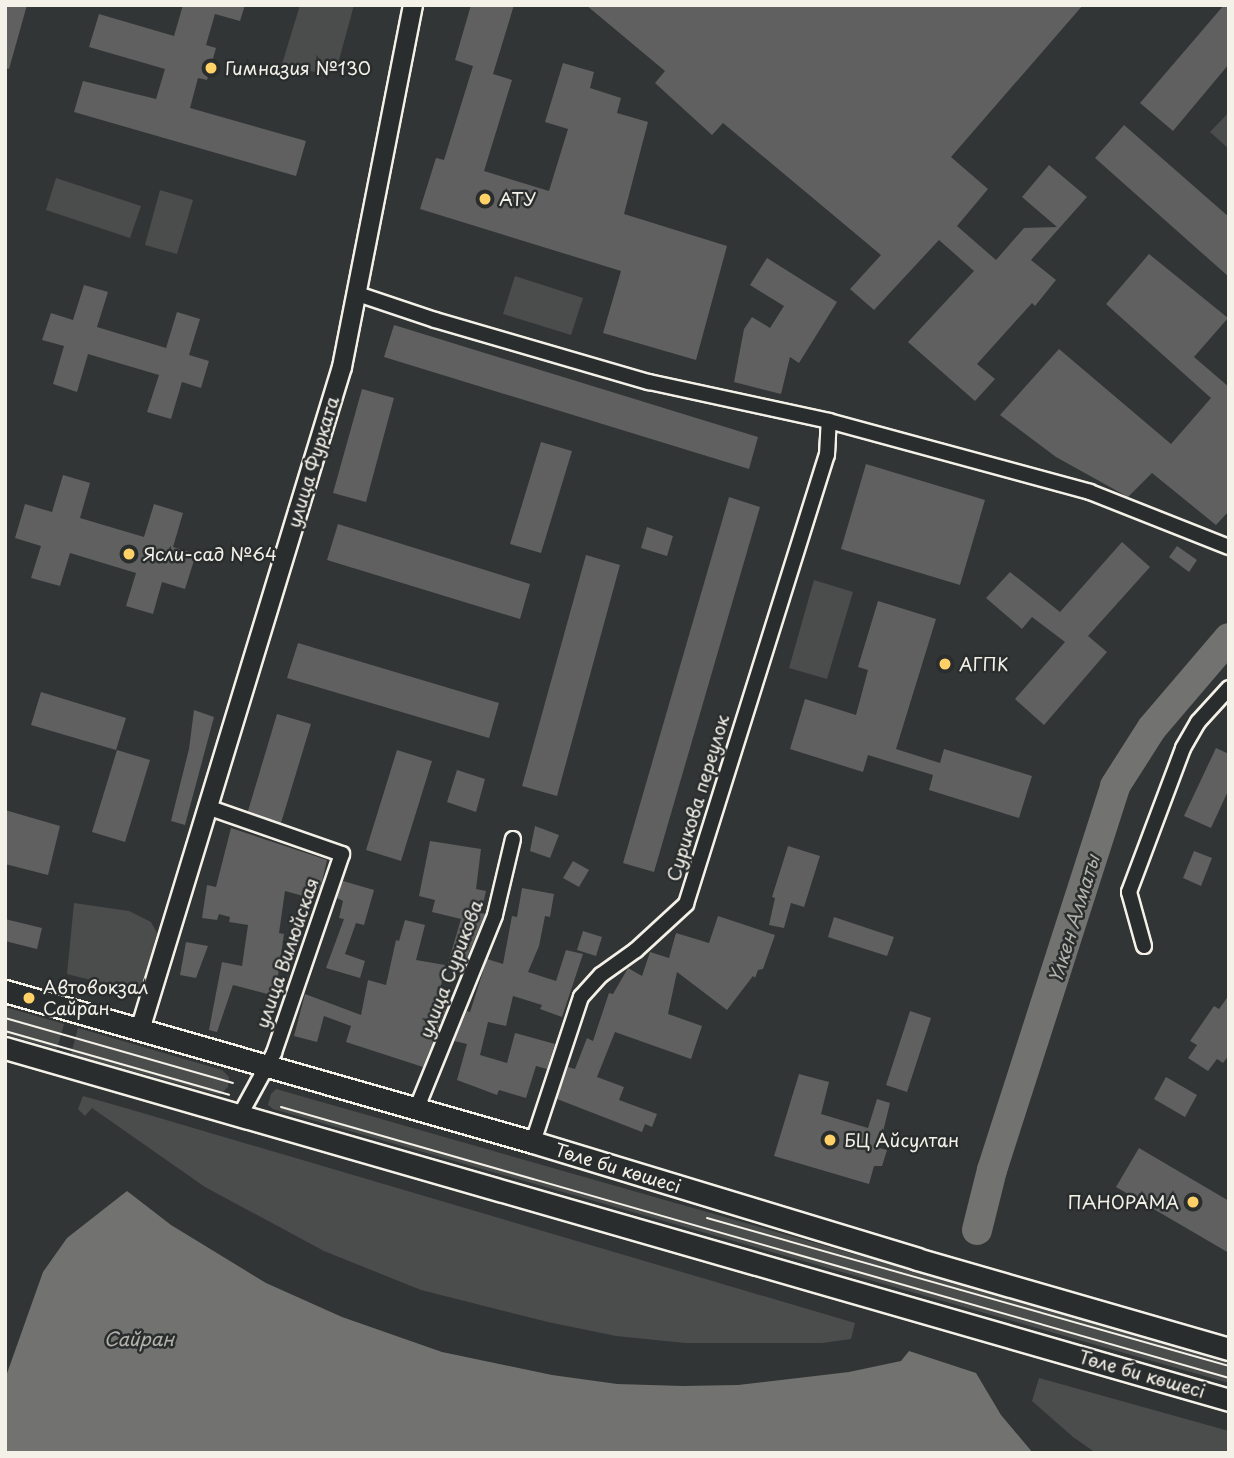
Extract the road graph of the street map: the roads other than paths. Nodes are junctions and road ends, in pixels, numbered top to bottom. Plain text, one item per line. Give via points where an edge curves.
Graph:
1 (414, 5) edge
2 (358, 294) junction
3 (829, 421) junction
4 (1229, 547) edge
5 (1229, 688) edge
6 (207, 807) junction
7 (513, 839) dead end
8 (1144, 946) dead end
9 (5, 991) edge
10 (139, 1030) junction
11 (5, 1048) edge
12 (268, 1065) junction
13 (416, 1110) junction
14 (240, 1115) junction
15 (533, 1142) junction
16 (1229, 1349) edge
17 (1229, 1400) edge

1 - 2 street, улица Фурката
2 - 3 street via 649,382
2 - 6 street, улица Фурката via 342,367
3 - 4 street via 1090,492
3 - 15 street, Сурикова переулок via 827,455 686,904 581,997
5 - 8 street via 1198,722 1183,748 1129,892
6 - 10 street, улица Фурката
6 - 12 street, улица Вилюйская via 342,854
7 - 13 street, улица Сурикова via 495,915
9 - 10 main road, Төле би көшесі
10 - 12 main road, Төле би көшесі
11 - 14 main road, Төле би көшесі
12 - 13 main road, Төле би көшесі
12 - 14 street, улица Вилюйская
13 - 15 main road, Төле би көшесі
14 - 17 main road, Төле би көшесі
15 - 16 main road, Төле би көшесі

